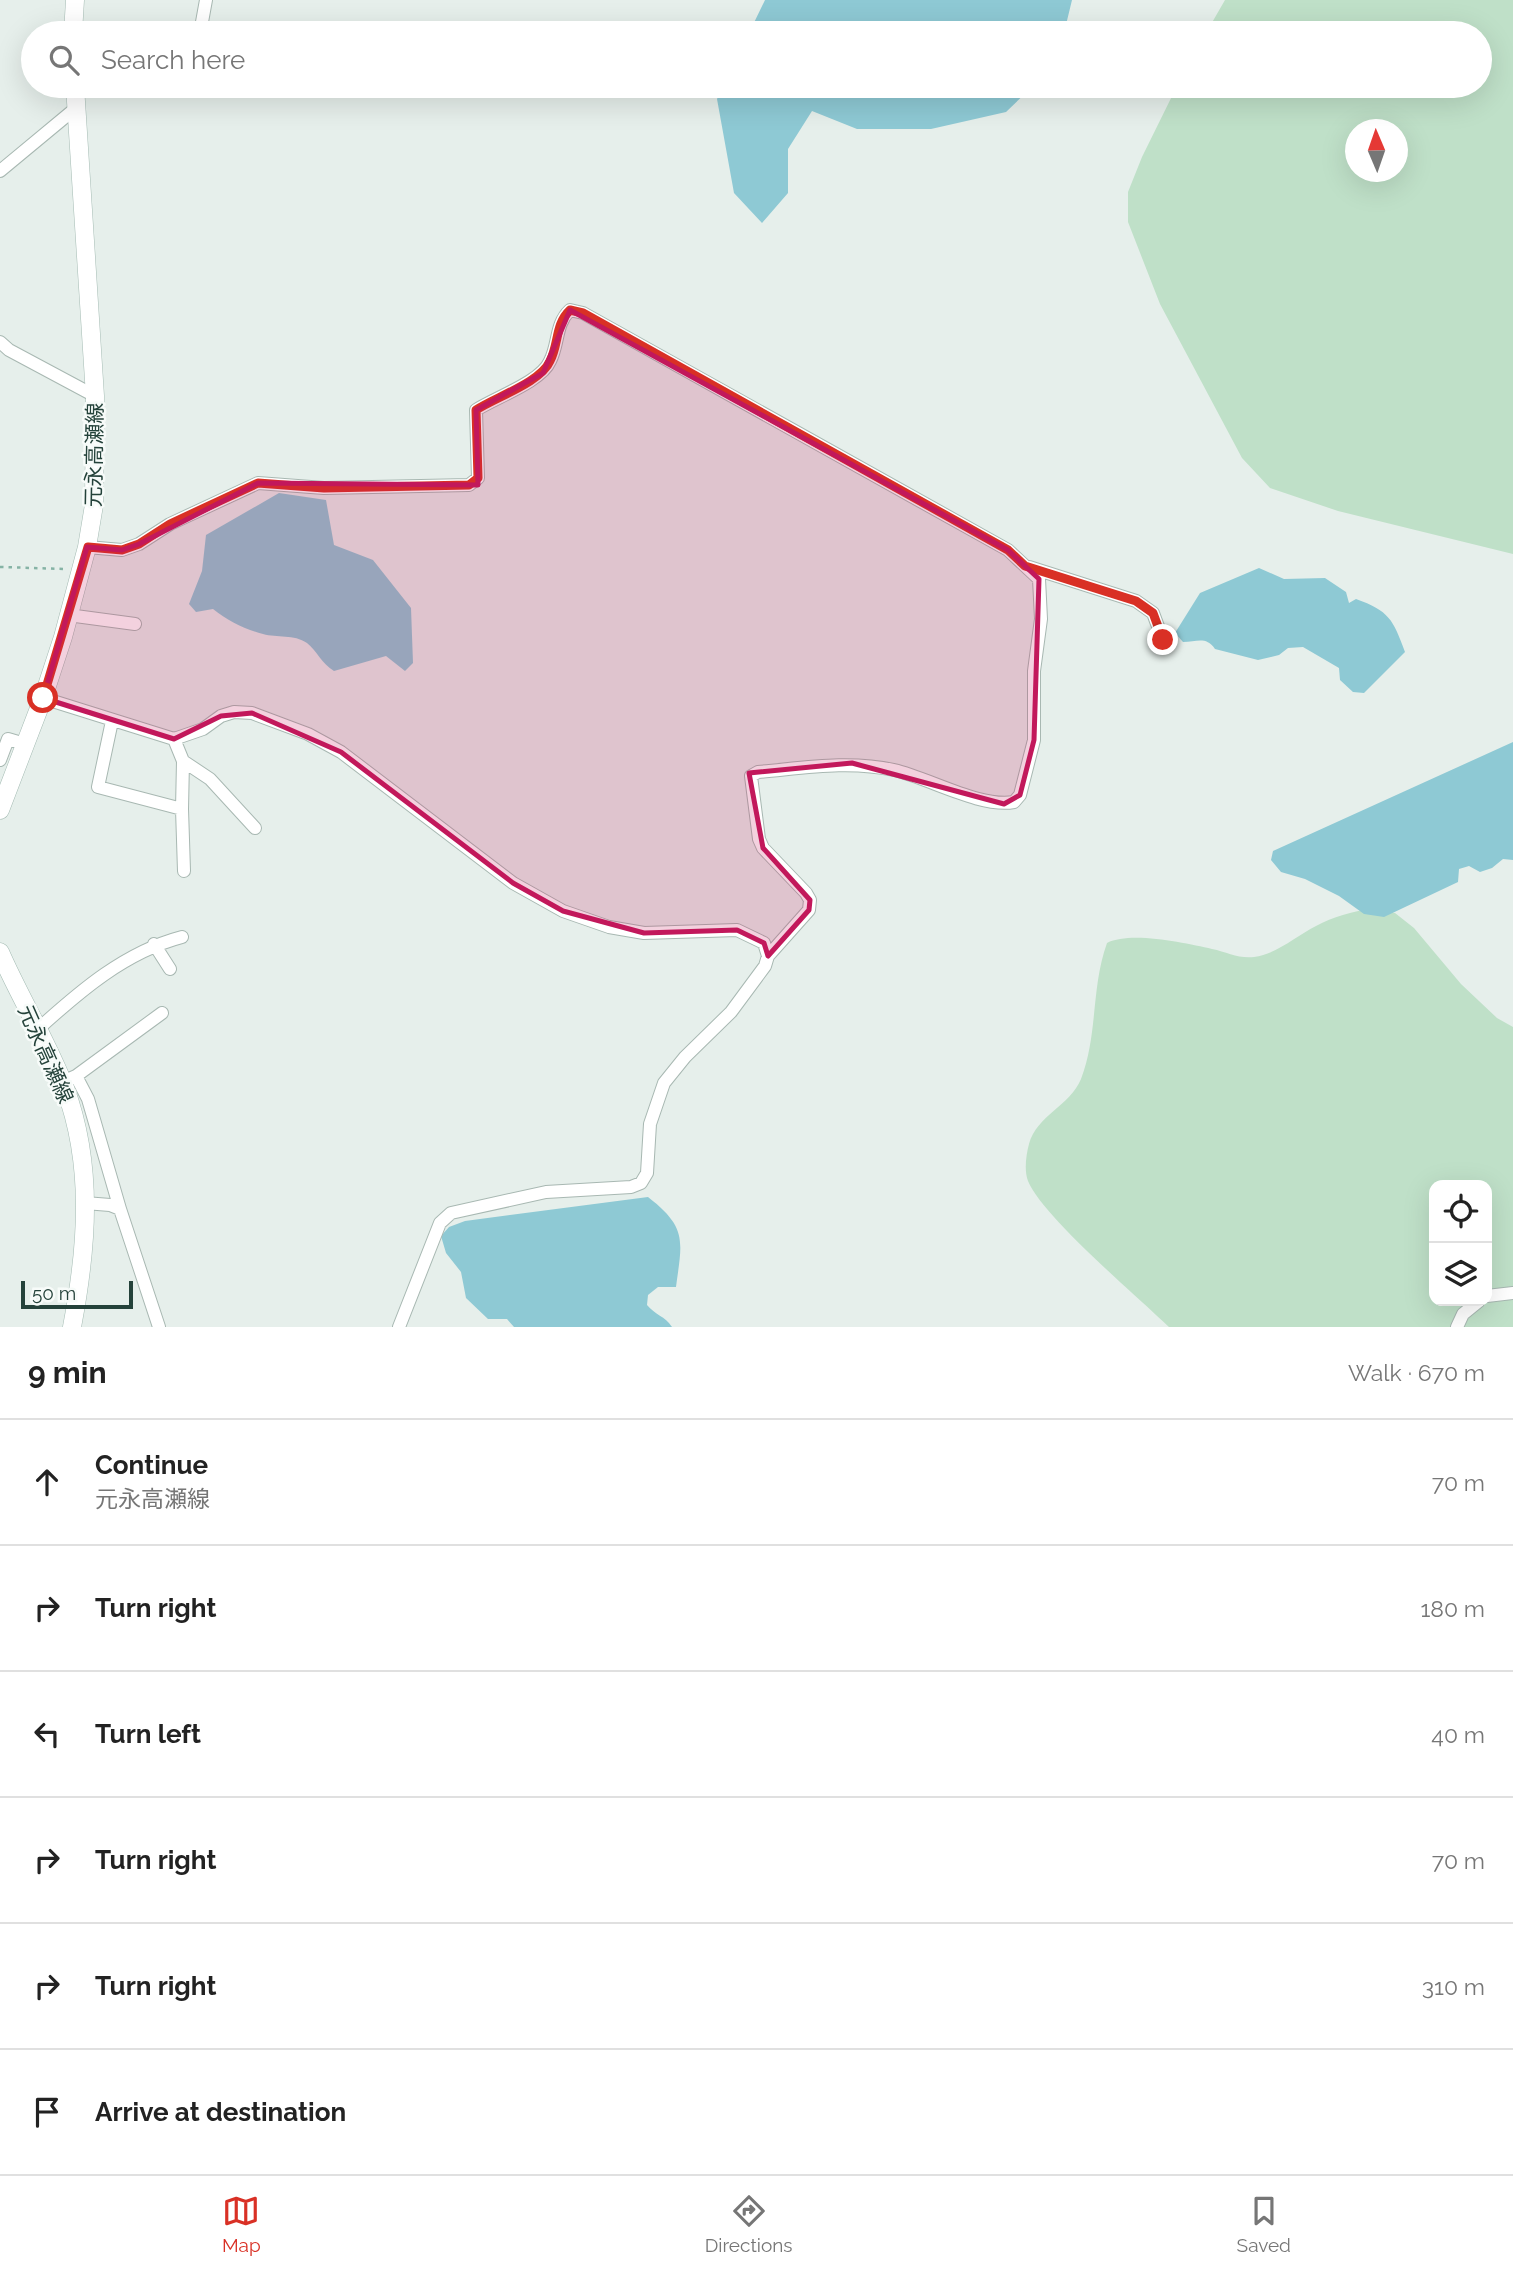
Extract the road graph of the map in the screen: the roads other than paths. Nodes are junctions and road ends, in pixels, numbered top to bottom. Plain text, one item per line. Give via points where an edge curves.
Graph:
1 (75, 0) edge
2 (206, 0) edge
3 (74, 21) edge
4 (202, 21) edge
5 (76, 98) edge
6 (76, 108) junction
7 (0, 171) edge
8 (0, 342) edge
9 (95, 396) junction
10 (88, 547) junction
11 (1025, 566) junction
12 (68, 615) junction
13 (135, 624) dead end
14 (1163, 640) dead end
15 (43, 698) junction
16 (112, 721) junction
17 (174, 739) junction
18 (25, 744) junction
19 (0, 760) edge
20 (183, 761) junction
21 (182, 809) junction
22 (0, 810) edge
23 (255, 828) dead end
24 (184, 871) dead end
25 (182, 937) dead end
26 (154, 944) junction
27 (0, 952) edge
28 (768, 956) junction
29 (170, 969) dead end
30 (162, 1013) dead end
31 (37, 1030) junction
32 (69, 1079) junction
33 (85, 1203) junction
34 (120, 1209) junction
35 (1513, 1293) edge
36 (1492, 1295) edge
37 (1473, 1306) edge
38 (72, 1327) edge
39 (159, 1327) edge
40 (399, 1327) edge
41 (1457, 1327) edge

1 - 3 main road
2 - 4 street
5 - 6 main road, 元永高瀬線
6 - 7 street
6 - 9 main road, 元永高瀬線
8 - 9 street
9 - 10 main road, 元永高瀬線 via 94,505
10 - 11 street via 122,550 139,544 170,524 258,483 324,488 469,485 478,478 476,410 543,373 562,318 570,310 850,460 1008,550
10 - 12 main road, 元永高瀬線
11 - 14 street via 1136,601 1153,613
11 - 28 street via 1039,579 1041,619 1034,671 1034,740 1020,795 1014,802 989,802 894,770 852,763 751,776 763,848 810,900 809,910
12 - 13 street
12 - 15 main road, 元永高瀬線
15 - 16 street
15 - 18 main road, 元永高瀬線
16 - 17 street
16 - 21 street via 98,787
17 - 20 street
17 - 28 street via 203,729 221,716 252,713 341,752 513,883 563,911 643,933 737,930 764,943
18 - 19 street via 8,739
18 - 22 main road, 元永高瀬線
20 - 21 street
20 - 23 street via 211,779
21 - 24 street
25 - 26 street
26 - 29 street
26 - 31 street via 80,992
27 - 31 main road, 元永高瀬線
28 - 40 street via 731,1013 664,1083 650,1124 647,1172 641,1183 546,1192 451,1213 440,1223
30 - 32 street
31 - 32 main road, 元永高瀬線
32 - 33 main road, 元永高瀬線
32 - 34 street via 88,1099
33 - 34 street
33 - 38 main road, 元永高瀬線 via 85,1240
34 - 39 street
35 - 36 street
37 - 41 street

